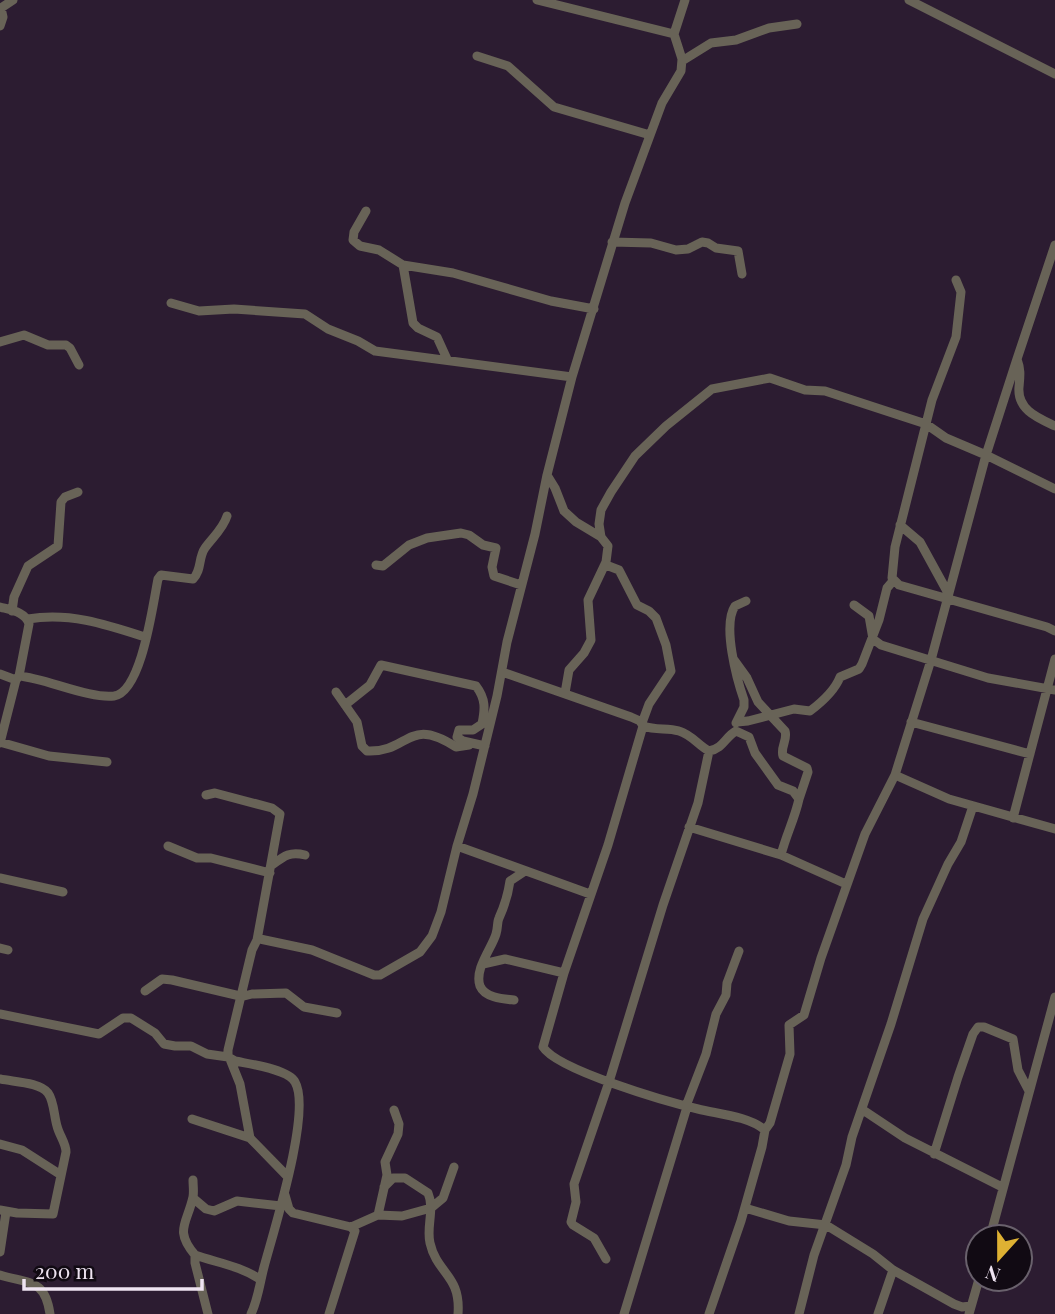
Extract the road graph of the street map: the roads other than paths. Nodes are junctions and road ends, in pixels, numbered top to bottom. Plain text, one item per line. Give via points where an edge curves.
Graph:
1 (13, 0) edge
2 (537, 0) edge
3 (685, 0) edge
4 (909, 0) edge
5 (797, 24) dead end
6 (0, 26) edge
7 (674, 34) junction
8 (477, 56) dead end
9 (682, 61) junction
10 (1055, 74) edge
11 (650, 135) junction
12 (366, 211) dead end
13 (612, 242) junction
14 (1055, 245) edge
15 (403, 265) junction
16 (1045, 272) junction
17 (742, 274) dead end
18 (1055, 276) edge
19 (956, 280) dead end
20 (171, 303) dead end
21 (594, 309) junction
22 (0, 342) edge
23 (447, 359) junction
24 (1017, 359) junction
25 (79, 365) dead end
26 (572, 377) junction
27 (926, 424) junction
28 (1055, 426) edge
29 (986, 454) junction
30 (547, 475) junction
31 (1055, 489) edge
32 (78, 492) dead end
33 (227, 516) dead end
34 (900, 525) junction
35 (601, 537) junction
36 (376, 565) dead end
37 (606, 565) junction
38 (893, 581) junction
39 (521, 585) junction
40 (948, 595) junction
41 (746, 601) dead end
42 (854, 605) dead end
43 (0, 607) edge
44 (12, 611) junction
45 (28, 619) junction
46 (1055, 631) edge
47 (145, 637) junction
48 (873, 639) junction
49 (1055, 659) edge
50 (734, 660) junction
51 (931, 660) junction
52 (502, 672) junction
53 (0, 674) edge
54 (17, 678) junction
55 (1051, 690) edge
56 (336, 692) dead end
57 (565, 693) junction
58 (345, 705) junction
59 (768, 715) junction
60 (737, 722) junction
61 (911, 722) junction
62 (643, 724) junction
63 (731, 734) junction
64 (0, 742) edge
65 (474, 743) junction
66 (485, 746) junction
67 (709, 751) junction
68 (1030, 754) junction
69 (107, 762) dead end
70 (895, 775) junction
71 (206, 795) dead end
72 (799, 799) junction
73 (973, 806) junction
74 (1013, 818) junction
75 (689, 827) junction
76 (1055, 829) edge
77 (168, 846) dead end
78 (457, 846) junction
79 (305, 855) dead end
80 (781, 855) junction
81 (271, 869) junction
82 (525, 871) junction
83 (0, 878) edge
84 (846, 884) junction
85 (63, 892) dead end
86 (590, 894) junction
87 (257, 940) junction
88 (739, 951) dead end
89 (483, 964) junction
90 (564, 973) junction
91 (145, 991) dead end
92 (240, 996) junction
93 (1055, 997) edge
94 (514, 1000) dead end
95 (337, 1013) dead end
96 (0, 1014) edge
97 (229, 1058) junction
98 (0, 1079) edge
99 (609, 1082) junction
100 (1029, 1091) junction
101 (687, 1107) junction
102 (394, 1110) dead end
103 (863, 1110) junction
104 (192, 1119) dead end
105 (765, 1130) junction
106 (250, 1138) junction
107 (0, 1144) edge
108 (934, 1154) junction
109 (454, 1167) dead end
110 (61, 1175) junction
111 (288, 1177) junction
112 (193, 1180) dead end
113 (384, 1187) junction
114 (1002, 1187) junction
115 (285, 1192) junction
116 (193, 1198) junction
117 (281, 1206) junction
118 (431, 1208) junction
119 (745, 1208) junction
120 (3, 1211) edge
121 (378, 1215) junction
122 (993, 1223) edge
123 (827, 1224) junction
124 (351, 1227) junction
125 (0, 1252) edge
126 (195, 1255) junction
127 (607, 1259) dead end
128 (893, 1270) junction
129 (0, 1275) edge
130 (261, 1280) junction
131 (975, 1293) edge
132 (960, 1306) junction
133 (970, 1310) edge
134 (710, 1313) edge
135 (50, 1314) edge
136 (208, 1314) edge
137 (251, 1314) edge
138 (329, 1314) edge
139 (457, 1314) edge
140 (624, 1314) edge
141 (799, 1314) edge
142 (878, 1314) edge
143 (949, 1314) edge

1 - 6 street via 1,8
2 - 7 street
3 - 7 street
4 - 10 street
5 - 9 street via 711,43
7 - 9 street
8 - 11 street via 508,66 554,107
9 - 11 street
11 - 13 street
12 - 15 street via 353,240
13 - 17 street via 651,243 676,250 709,243 738,251
13 - 21 street
14 - 16 street
15 - 21 street
15 - 23 street via 413,323 437,337
16 - 18 street
16 - 24 street
19 - 27 street via 961,292 956,337
20 - 23 street via 199,311 305,314 375,351
21 - 26 street
22 - 25 street via 23,335 48,345 66,345
23 - 26 street
24 - 28 street via 1019,398 1025,408
24 - 29 street
26 - 30 street
27 - 29 street via 946,438
27 - 34 street
27 - 35 street via 776,379 712,389 631,461 601,510
29 - 31 street
29 - 40 street
30 - 35 street via 564,512
30 - 39 street
32 - 44 street via 61,502 58,546 28,566
33 - 47 street via 206,546 194,579 166,574 158,579
34 - 38 street
34 - 40 street via 920,542
35 - 37 street via 608,546
36 - 39 street via 383,566 409,545 427,538 461,533 496,548 494,576
37 - 57 street via 588,600 591,640 569,670
37 - 62 street via 619,570 637,605 653,614 666,645 671,671 649,704
38 - 40 street
38 - 48 street
39 - 52 street
40 - 46 street
40 - 51 street
41 - 50 street via 735,606 731,616
42 - 48 street via 869,616
43 - 44 street
44 - 45 street
45 - 47 street via 74,617
45 - 54 street
47 - 54 street via 134,678 115,696
48 - 51 street
48 - 59 street via 859,669 841,677 818,706 810,711 794,709
49 - 55 street
50 - 59 street
50 - 60 street via 744,700
51 - 55 street via 988,678
51 - 61 street
52 - 57 street
52 - 66 street
53 - 54 street
54 - 64 street
55 - 68 street
56 - 58 street
57 - 62 street
58 - 65 street via 367,751 429,733 456,747
58 - 65 street via 370,685 381,664 476,686 486,706 482,724 473,730 459,730 457,737
59 - 60 street
59 - 72 street via 787,736 783,756 807,768
60 - 63 street
61 - 68 street
61 - 70 street
62 - 67 street via 654,730 679,731
62 - 86 street
63 - 67 street via 720,748
63 - 72 street via 736,731 749,737 778,785
64 - 69 street via 49,756
65 - 66 street
66 - 78 street
67 - 75 street
68 - 74 street
70 - 73 street
70 - 84 street
71 - 81 street via 215,793 272,808 279,814
72 - 80 street
73 - 74 street
73 - 103 street via 961,842 923,919
74 - 76 street
75 - 80 street
75 - 99 street
77 - 81 street via 197,858
78 - 82 street
78 - 87 street via 432,936 420,952 385,973 374,975 312,950
79 - 81 street via 287,854
80 - 84 street
81 - 87 street
82 - 86 street
82 - 89 street via 510,881
83 - 85 street
84 - 105 street via 804,1015 789,1024 790,1054
86 - 90 street
87 - 92 street
88 - 101 street
89 - 90 street via 505,959
89 - 94 street via 480,985 484,990
90 - 99 street via 543,1047 552,1058
91 - 92 street via 162,979
92 - 95 street via 286,993 304,1007
92 - 97 street
93 - 100 street
96 - 97 street via 99,1034 123,1018 131,1018 164,1044 191,1045
97 - 106 street via 240,1084
97 - 111 street via 283,1072 295,1081 298,1114
98 - 110 street via 49,1094 66,1145
99 - 101 street
99 - 127 street via 574,1184 576,1202 571,1217 573,1226 594,1238
100 - 108 street via 1018,1070 1013,1038 978,1027
100 - 114 street
101 - 105 street via 754,1123
101 - 140 street
102 - 113 street via 398,1134 385,1162
103 - 108 street
103 - 123 street
104 - 106 street
105 - 119 street
106 - 111 street
107 - 110 street via 22,1150
108 - 114 street
109 - 118 street via 443,1198
110 - 120 street via 53,1214
111 - 115 street
112 - 116 street
113 - 118 street via 393,1178 405,1178 428,1193
113 - 121 street
114 - 122 street
115 - 117 street
115 - 124 street via 293,1213
116 - 117 street via 214,1211 237,1201
116 - 126 street via 182,1234
117 - 130 street
118 - 121 street via 402,1216
118 - 139 street via 429,1240 436,1261 454,1286
119 - 123 street via 789,1221
119 - 134 street
120 - 125 street
121 - 124 street
123 - 128 street
123 - 141 street
124 - 138 street via 355,1231
126 - 130 street via 224,1262
126 - 136 street
128 - 132 street
128 - 142 street
129 - 135 street via 44,1291
130 - 137 street
131 - 133 street
132 - 133 street
132 - 143 street

